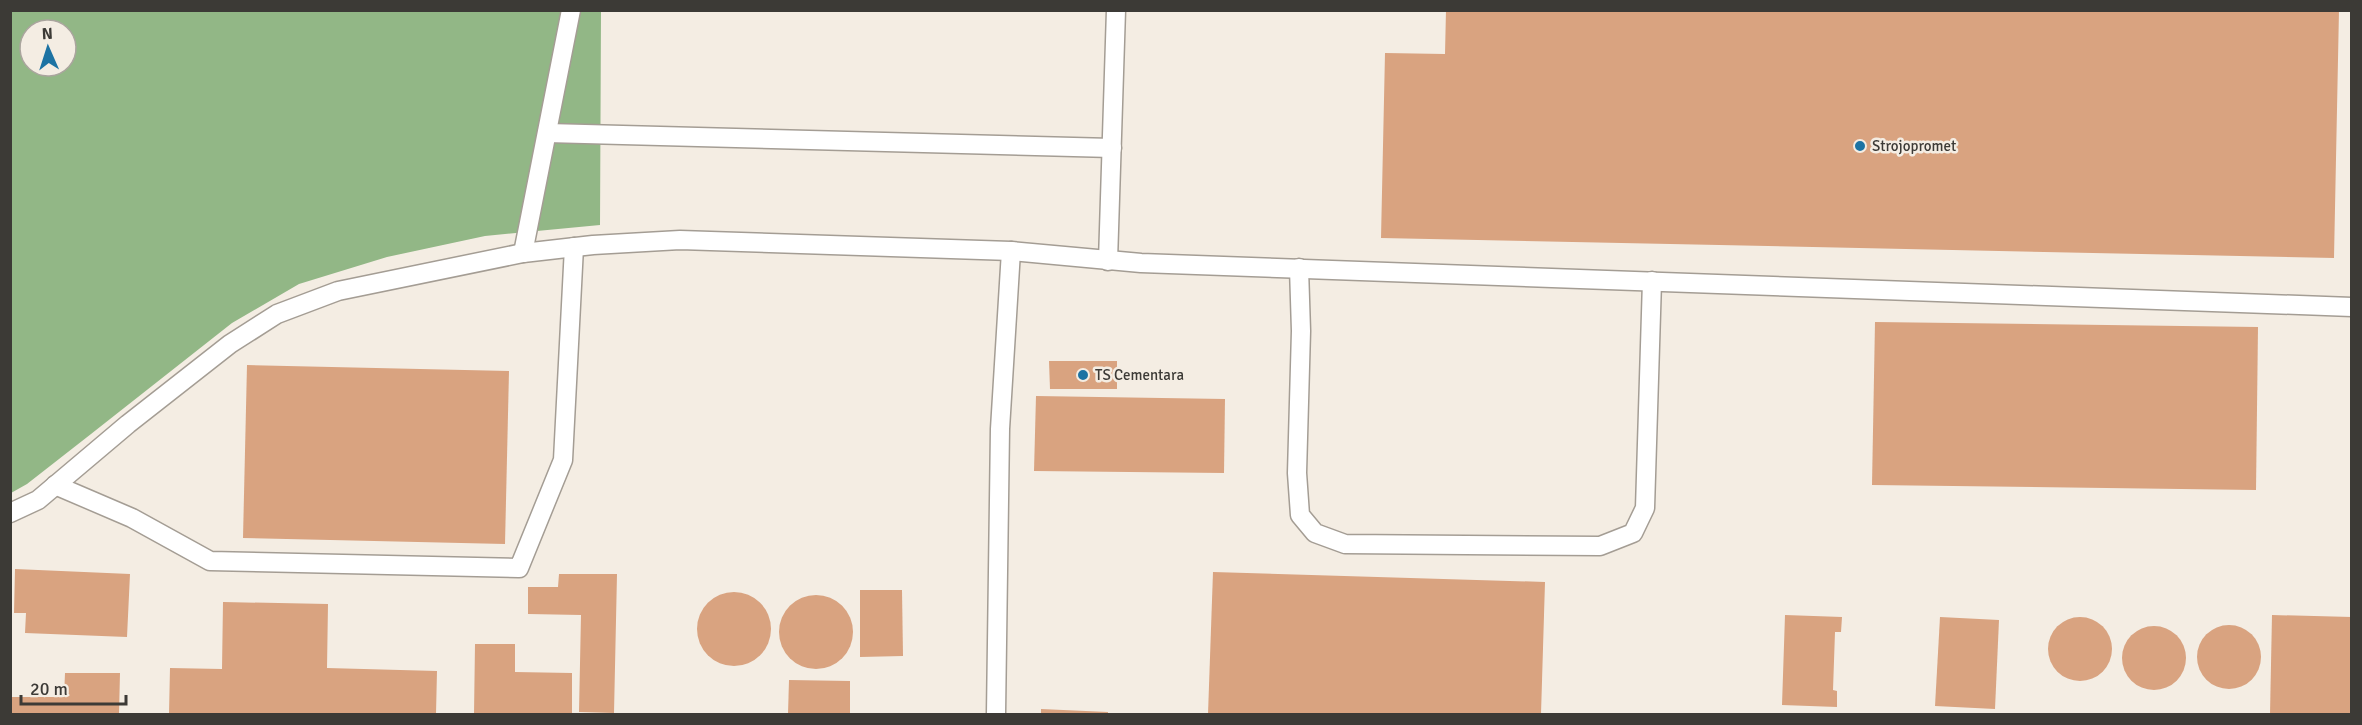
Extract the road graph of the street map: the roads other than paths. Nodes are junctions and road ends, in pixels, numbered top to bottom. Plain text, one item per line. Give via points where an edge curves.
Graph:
1 (571, 10) edge
2 (1116, 10) edge
3 (547, 133) junction
4 (1112, 148) junction
5 (574, 247) junction
6 (1011, 251) junction
7 (523, 253) junction
8 (1108, 261) junction
9 (1299, 268) junction
10 (1652, 281) junction
11 (2352, 307) edge
12 (55, 485) junction
13 (10, 513) edge
14 (996, 714) edge

1 - 3 lane
2 - 4 lane
3 - 4 lane
3 - 7 lane
4 - 8 lane
5 - 6 lane via 680,240
5 - 7 lane
5 - 12 lane via 563,460 519,568 210,561 132,518
6 - 8 lane
6 - 14 lane via 1000,429
7 - 12 lane via 338,291 277,314 230,344
8 - 9 lane
9 - 10 lane
9 - 10 lane via 1300,515 1315,533 1345,544 1600,546 1633,533 1644,508
10 - 11 lane
12 - 13 lane via 38,500

